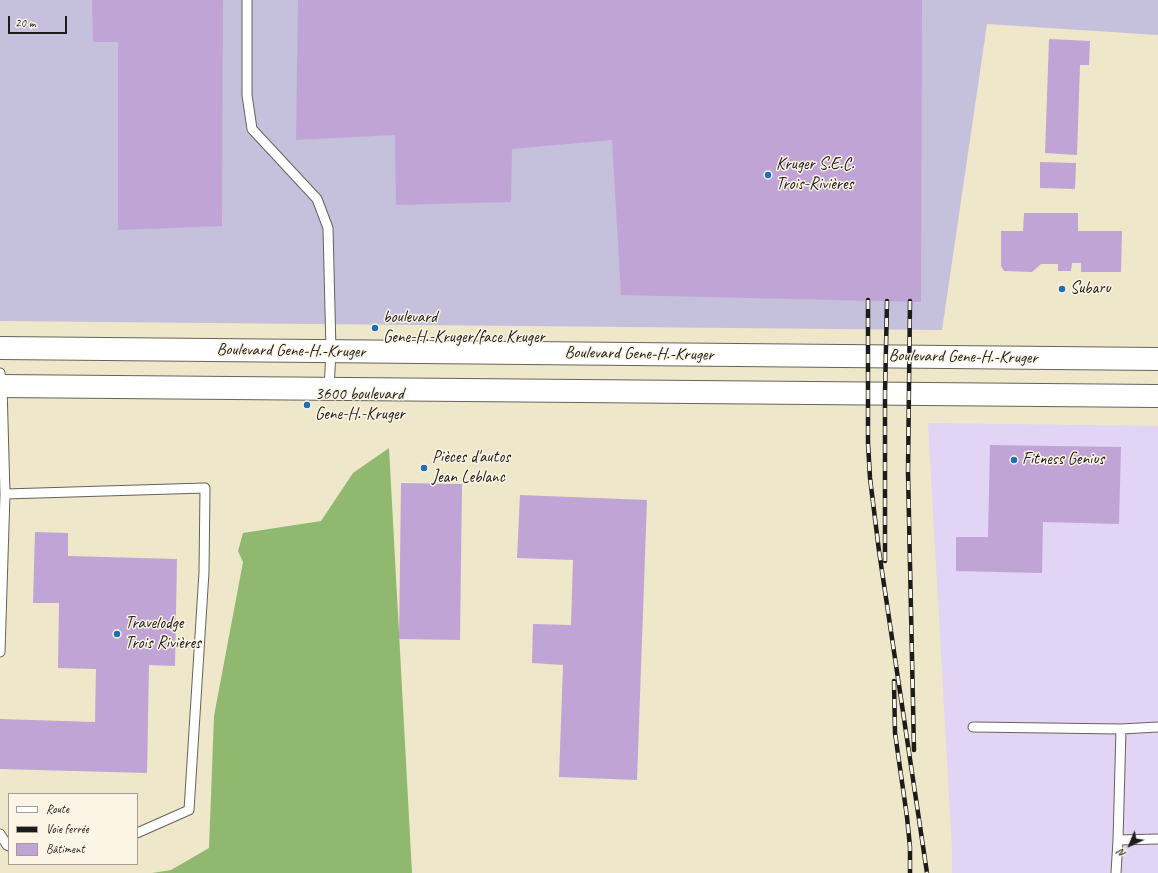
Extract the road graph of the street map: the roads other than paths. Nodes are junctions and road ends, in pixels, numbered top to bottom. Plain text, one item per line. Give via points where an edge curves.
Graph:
1 (247, 0) edge
2 (0, 348) edge
3 (331, 351) junction
4 (1158, 359) edge
5 (1, 382) edge
6 (329, 389) junction
7 (1158, 396) edge
8 (5, 494) junction
9 (0, 652) edge
10 (973, 727) dead end
11 (1158, 727) edge
12 (1121, 729) junction
13 (138, 833) edge
14 (0, 834) edge
15 (1158, 839) edge
16 (1118, 840) junction
17 (8, 846) edge
18 (1116, 873) edge

1 - 3 lane via 247,95 252,129 317,199 328,228
2 - 3 main road, Boulevard Gene-H.-Kruger
3 - 4 main road, Boulevard Gene-H.-Kruger
3 - 6 lane
5 - 6 main road
5 - 8 lane
6 - 7 main road
8 - 9 lane
8 - 13 lane via 205,488 204,572 189,810
10 - 12 lane
11 - 12 lane
12 - 16 lane
14 - 17 lane
15 - 16 lane
16 - 18 lane

